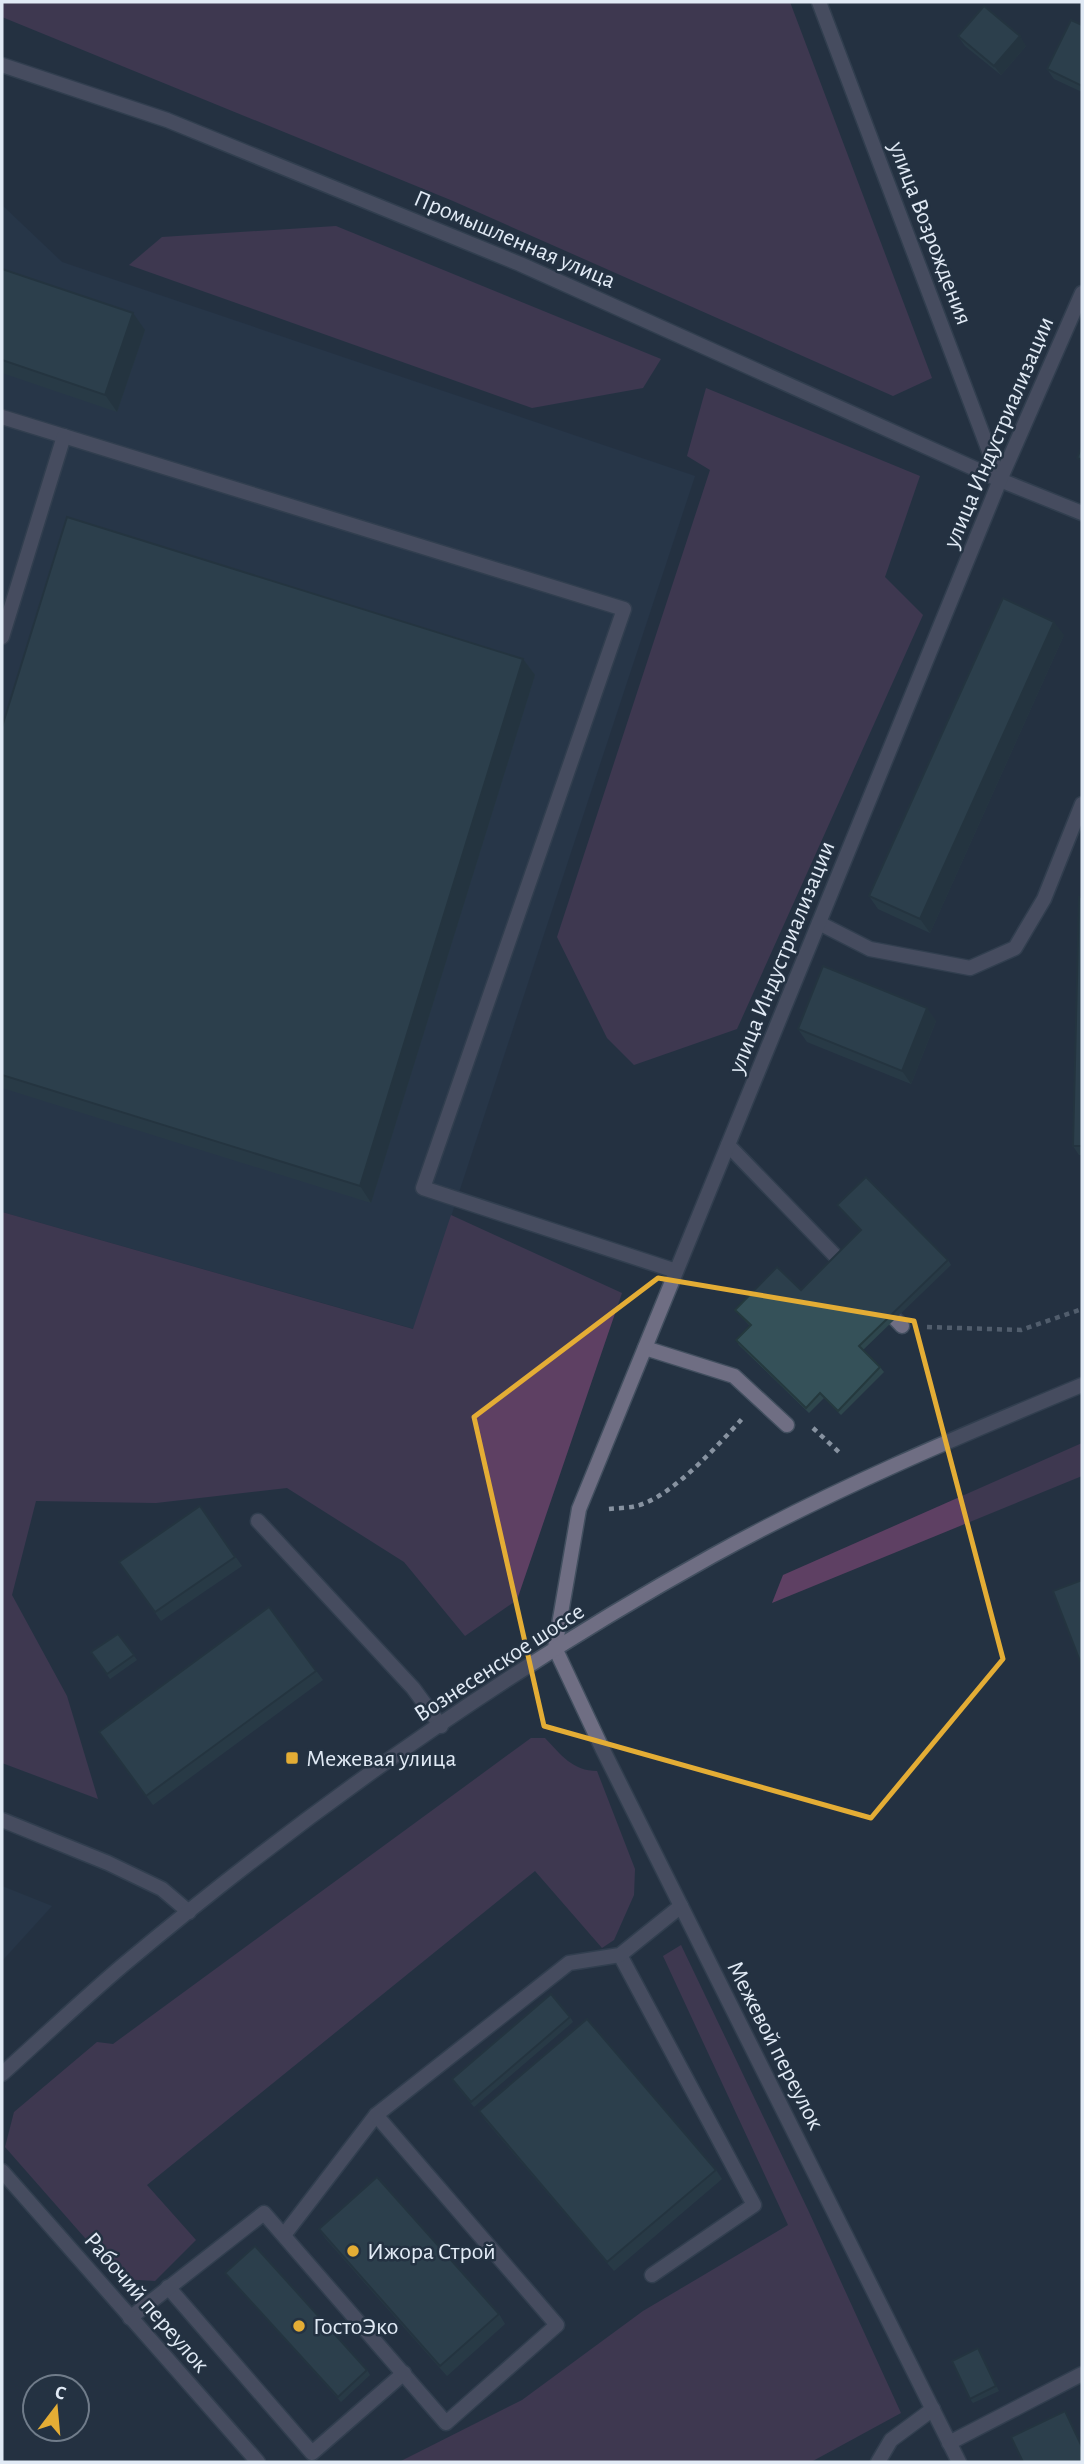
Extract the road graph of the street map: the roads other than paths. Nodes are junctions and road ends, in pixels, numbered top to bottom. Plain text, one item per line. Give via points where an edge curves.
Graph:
1 (820, 2) edge
2 (2, 65) edge
3 (1082, 293) edge
4 (2, 417) edge
5 (64, 436) junction
6 (1000, 480) junction
7 (1082, 513) edge
8 (2, 638) edge
9 (1082, 804) edge
10 (819, 923) junction
11 (728, 1145) junction
12 (677, 1270) junction
13 (854, 1275) edge
14 (873, 1296) edge
15 (902, 1326) road end
16 (645, 1348) junction
17 (1082, 1385) edge
18 (787, 1425) road end
19 (258, 1521) dead end
20 (555, 1648) junction
21 (441, 1726) junction
22 (2, 1820) edge
23 (681, 1906) junction
24 (189, 1912) junction
25 (620, 1955) junction
26 (2, 2074) edge
27 (376, 2115) junction
28 (2, 2171) edge
29 (284, 2235) junction
30 (652, 2275) dead end
31 (168, 2287) junction
32 (130, 2318) junction
33 (404, 2373) junction
34 (1082, 2374) edge
35 (933, 2409) junction
36 (949, 2443) junction
37 (258, 2462) edge
38 (878, 2462) edge
39 (959, 2462) edge

1 - 6 street, улица Возрождения
2 - 6 street, Промышленная улица via 167,120 507,259
3 - 6 street, улица Индустриализации
4 - 5 street
5 - 8 street
5 - 12 street via 624,609 423,1188
6 - 7 street, Промышленная улица
6 - 10 street, улица Индустриализации
9 - 10 street via 1044,899 1015,948 970,968 870,949
10 - 11 street, улица Индустриализации
11 - 12 street, улица Индустриализации
11 - 13 street
12 - 16 street, улица Индустриализации
14 - 15 street
16 - 18 street via 734,1376
16 - 20 street, улица Индустриализации via 579,1509
17 - 20 street, Вознесенское шоссе via 856,1483 713,1556
19 - 21 street via 413,1688
20 - 21 street, Вознесенское шоссе
20 - 23 street, Межевой переулок
21 - 24 street, Вознесенское шоссе
22 - 24 street via 150,1883
23 - 25 street
23 - 35 street, Межевой переулок
24 - 26 street, Вознесенское шоссе
25 - 27 street via 569,1963
25 - 30 street via 754,2205
27 - 29 street
27 - 33 street via 557,2325 446,2423
28 - 32 street, Рабочий переулок
29 - 31 street via 264,2213
29 - 33 street
31 - 32 street
31 - 33 street via 312,2453
32 - 37 street, Рабочий переулок
34 - 36 street
35 - 36 street, Межевой переулок
35 - 38 street via 891,2441
36 - 39 street, Межевой переулок

